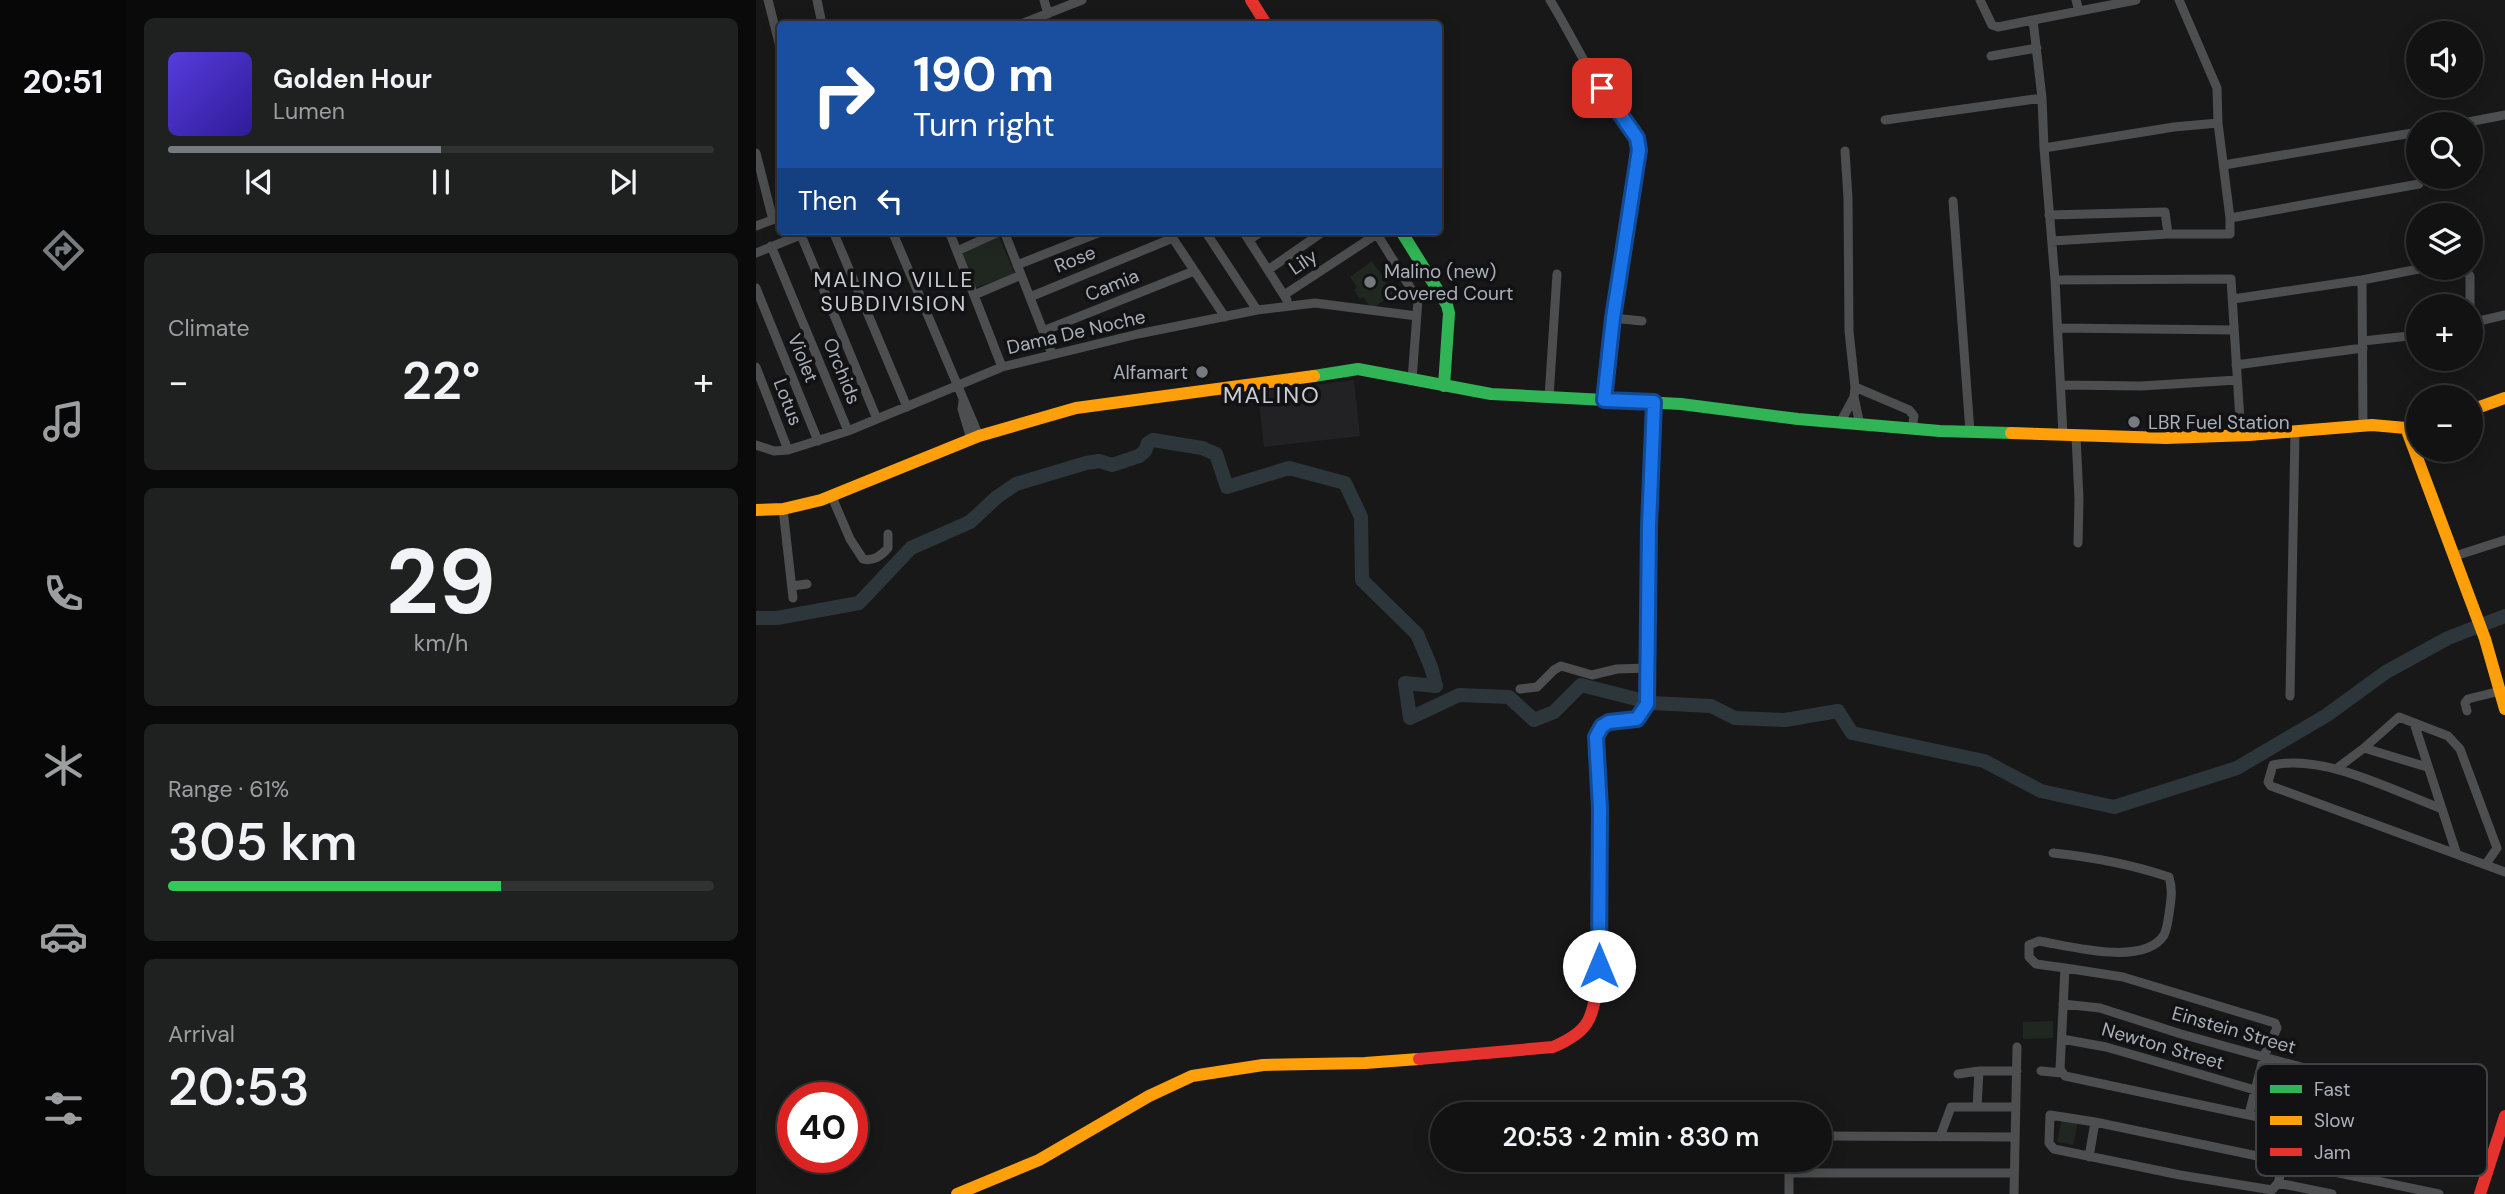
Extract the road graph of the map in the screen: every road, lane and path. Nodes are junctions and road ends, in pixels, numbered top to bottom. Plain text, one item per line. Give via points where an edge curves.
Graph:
1 (768, 0) edge
2 (817, 0) edge
3 (1044, 0) edge
4 (1082, 0) edge
5 (1251, 0) edge
6 (1550, 0) edge
7 (1980, 0) edge
8 (2076, 0) edge
9 (2136, 0) edge
10 (2179, 0) edge
11 (2079, 11) junction
12 (1048, 13) junction
13 (2033, 20) junction
14 (821, 21) edge
15 (1028, 21) edge
16 (1264, 21) edge
17 (777, 35) edge
18 (2036, 48) junction
19 (1992, 56) dead end
20 (2042, 98) junction
21 (2505, 115) edge
22 (2483, 119) edge
23 (1885, 120) dead end
24 (2218, 123) junction
25 (2406, 134) edge
26 (2044, 148) junction
27 (1845, 151) dead end
28 (756, 153) edge
29 (2224, 165) junction
30 (2406, 186) edge
31 (1953, 201) dead end
32 (2049, 215) junction
33 (777, 218) edge
34 (2230, 218) junction
35 (756, 226) edge
36 (2168, 234) junction
37 (800, 235) edge
38 (806, 235) edge
39 (835, 235) edge
40 (894, 235) edge
41 (951, 235) edge
42 (993, 235) edge
43 (1004, 235) edge
44 (1094, 235) edge
45 (1171, 235) edge
46 (1208, 235) edge
47 (1245, 235) edge
48 (1256, 235) edge
49 (1318, 235) edge
50 (1372, 235) edge
51 (1378, 235) edge
52 (1404, 235) edge
53 (1248, 240) junction
54 (2052, 241) junction
55 (771, 246) junction
56 (957, 251) junction
57 (756, 253) edge
58 (1019, 270) junction
59 (1268, 270) junction
60 (1195, 271) junction
61 (2406, 272) edge
62 (1557, 274) dead end
63 (2055, 279) junction
64 (2362, 281) junction
65 (756, 288) edge
66 (974, 295) junction
67 (1030, 297) junction
68 (2233, 299) junction
69 (1287, 300) junction
70 (1257, 310) junction
71 (2505, 315) edge
72 (1417, 316) junction
73 (1225, 317) junction
74 (1613, 318) junction
75 (2483, 320) edge
76 (1642, 321) dead end
77 (2059, 328) junction
78 (2232, 330) junction
79 (1043, 331) junction
80 (2406, 337) edge
81 (2363, 344) junction
82 (1052, 354) junction
83 (2236, 365) junction
84 (756, 367) edge
85 (1002, 367) junction
86 (1412, 380) junction
87 (2237, 380) junction
88 (2062, 385) junction
89 (956, 386) junction
90 (1444, 386) junction
91 (1854, 387) junction
92 (1549, 397) junction
93 (1854, 397) junction
94 (2505, 398) edge
95 (1604, 400) junction
96 (1654, 402) junction
97 (2483, 406) edge
98 (907, 407) junction
99 (877, 419) junction
100 (1840, 423) junction
101 (1860, 425) junction
102 (2363, 426) junction
103 (2406, 427) edge
104 (1912, 429) junction
105 (848, 431) junction
106 (1970, 432) junction
107 (2295, 432) junction
108 (974, 433) junction
109 (2070, 436) junction
110 (2241, 436) junction
111 (818, 441) junction
112 (756, 445) edge
113 (788, 450) junction
114 (2424, 462) edge
115 (832, 497) junction
116 (783, 509) junction
117 (756, 510) edge
118 (888, 534) dead end
119 (2505, 540) edge
120 (2078, 543) dead end
121 (2455, 556) junction
122 (807, 584) dead end
123 (792, 586) junction
124 (793, 598) dead end
125 (1648, 668) junction
126 (2499, 669) edge
127 (1520, 689) dead end
128 (2500, 691) junction
129 (2290, 696) dead end
130 (2505, 709) edge
131 (2467, 710) dead end
132 (2414, 723) junction
133 (2364, 748) junction
134 (2427, 767) junction
135 (2336, 769) junction
136 (2440, 808) junction
137 (2501, 845) edge
138 (2456, 852) junction
139 (2053, 853) dead end
140 (2486, 864) junction
141 (2505, 872) edge
142 (2065, 968) junction
143 (2063, 1004) junction
144 (2062, 1039) junction
145 (2017, 1047) dead end
146 (2264, 1056) junction
147 (2262, 1064) edge
148 (2292, 1064) edge
149 (1979, 1071) junction
150 (2017, 1071) junction
151 (2041, 1071) dead end
152 (2062, 1073) junction
153 (1958, 1074) dead end
154 (2256, 1086) edge
155 (2255, 1090) junction
156 (1977, 1107) junction
157 (2016, 1107) junction
158 (2249, 1114) junction
159 (2256, 1116) edge
160 (2505, 1116) edge
161 (2095, 1122) junction
162 (1832, 1136) edge
163 (1940, 1137) junction
164 (2015, 1137) junction
165 (2500, 1149) edge
166 (2256, 1156) edge
167 (2089, 1157) junction
168 (2488, 1166) joint
169 (2487, 1170) edge
170 (1789, 1173) joint
171 (2014, 1173) junction
172 (2280, 1176) edge
173 (2352, 1176) edge
174 (2485, 1176) edge
175 (2278, 1183) junction
176 (957, 1194) edge
177 (1789, 1194) edge
178 (2014, 1194) edge
179 (2332, 1194) edge
180 (2439, 1194) edge
181 (2480, 1194) edge

1 - 17 street
2 - 14 street
3 - 12 street
4 - 12 street
5 - 16 street
6 - 74 street via 1638,143
7 - 13 street via 1998,27
8 - 11 street
9 - 11 street
10 - 24 street via 2217,88
11 - 13 street
12 - 15 street
13 - 18 street
18 - 19 street
18 - 20 street
20 - 23 street
20 - 26 street
21 - 22 street
24 - 26 street
24 - 29 street
25 - 29 street
26 - 32 street
27 - 91 street
28 - 33 street
29 - 34 street
30 - 34 street
31 - 106 street
32 - 36 street via 2165,212
32 - 54 street
33 - 35 street
34 - 36 street via 2230,234
36 - 54 street
37 - 55 street
38 - 99 street
39 - 98 street
40 - 89 street
41 - 56 street
42 - 56 street
43 - 58 street
44 - 58 street
45 - 60 street
45 - 67 street, Rose
46 - 70 street
47 - 53 street
48 - 53 street
49 - 59 street
50 - 69 street, Lily
51 - 72 street via 1416,294
52 - 90 street via 1447,305
53 - 59 street
54 - 63 street
55 - 57 street
55 - 105 street, Orchids
56 - 66 street
58 - 66 street
58 - 67 street
59 - 69 street
60 - 73 street
60 - 79 street, Camia
61 - 64 street
62 - 92 street
63 - 68 street via 2231,279
63 - 77 street
64 - 68 street
64 - 81 street
65 - 111 street, Violet
66 - 85 street
67 - 79 street
68 - 78 street
69 - 70 street, Dama De Noche
69 - 72 street, Dama De Noche
70 - 73 street, Dama De Noche
71 - 75 street
72 - 86 street
73 - 82 street, Dama De Noche
74 - 76 street
74 - 95 street
77 - 78 street
77 - 88 street
78 - 83 street
79 - 82 street
80 - 81 street
81 - 83 street
81 - 102 street
82 - 85 street, Dama De Noche
83 - 87 street
84 - 113 street, Lotus
85 - 89 street, Dama De Noche
86 - 90 street
86 - 108 street via 1350,369 1076,408
87 - 88 street
87 - 110 street
88 - 109 street
89 - 98 street, Dama De Noche
89 - 108 street
90 - 92 street
91 - 93 street
91 - 104 street via 1909,410 1914,416
92 - 95 street
93 - 100 street
93 - 101 street
94 - 97 street
95 - 96 street
96 - 100 street
96 - 125 street
98 - 99 street, Dama De Noche
99 - 105 street, Dama De Noche
100 - 101 street
101 - 104 street
102 - 103 street
102 - 107 street
104 - 106 street
105 - 111 street, Dama De Noche
106 - 109 street
107 - 110 street
107 - 129 street
108 - 115 street
109 - 110 street
109 - 120 street via 2079,499
111 - 113 street, Dama De Noche
112 - 113 street, Dama De Noche
114 - 121 street
115 - 116 street
115 - 118 street via 863,559 882,555 888,548
116 - 117 street
116 - 123 street
119 - 121 street
121 - 126 street
122 - 123 street
123 - 124 street
125 - 127 street via 1592,675 1561,666 1537,687
125 - 176 street via 1647,704 1637,719 1609,722 1596,737 1600,808 1597,999 1590,1020 1569,1040 1534,1050 1364,1063 1263,1065 1204,1073 1149,1097 1039,1160
126 - 128 street
128 - 130 street
128 - 131 street via 2468,699
132 - 133 street via 2399,717
132 - 134 street
132 - 137 street via 2448,736 2460,749
133 - 134 street
133 - 135 street
134 - 136 street
135 - 136 street
135 - 138 street via 2307,762 2276,764 2268,782
136 - 138 street
137 - 140 street
138 - 140 street
139 - 142 street via 2151,871 2169,877 2173,890 2163,936 2141,950 2117,953 2039,941 2029,946 2029,957 2036,964
140 - 141 street
142 - 143 street
142 - 146 street via 2123,977 2274,1023 2277,1028
143 - 144 street
143 - 146 street, Einstein Street via 2100,1008
144 - 152 street
144 - 155 street, Newton Street via 2106,1046
145 - 150 street
146 - 147 street
146 - 148 street, Einstein Street
149 - 150 street
149 - 153 street
149 - 156 street
150 - 157 street
151 - 152 street
152 - 158 street
154 - 155 street
155 - 158 street
156 - 157 street
156 - 163 street via 1951,1108
157 - 164 street
158 - 159 street
160 - 165 street
161 - 166 street
161 - 167 street
161 - 167 street via 2049,1115 2051,1147
162 - 163 street
163 - 164 street
164 - 171 street
165 - 168 street
167 - 175 street via 2272,1190
168 - 169 street
170 - 171 street
170 - 177 street
171 - 178 street
172 - 175 street
173 - 180 street
174 - 181 street
175 - 179 street

